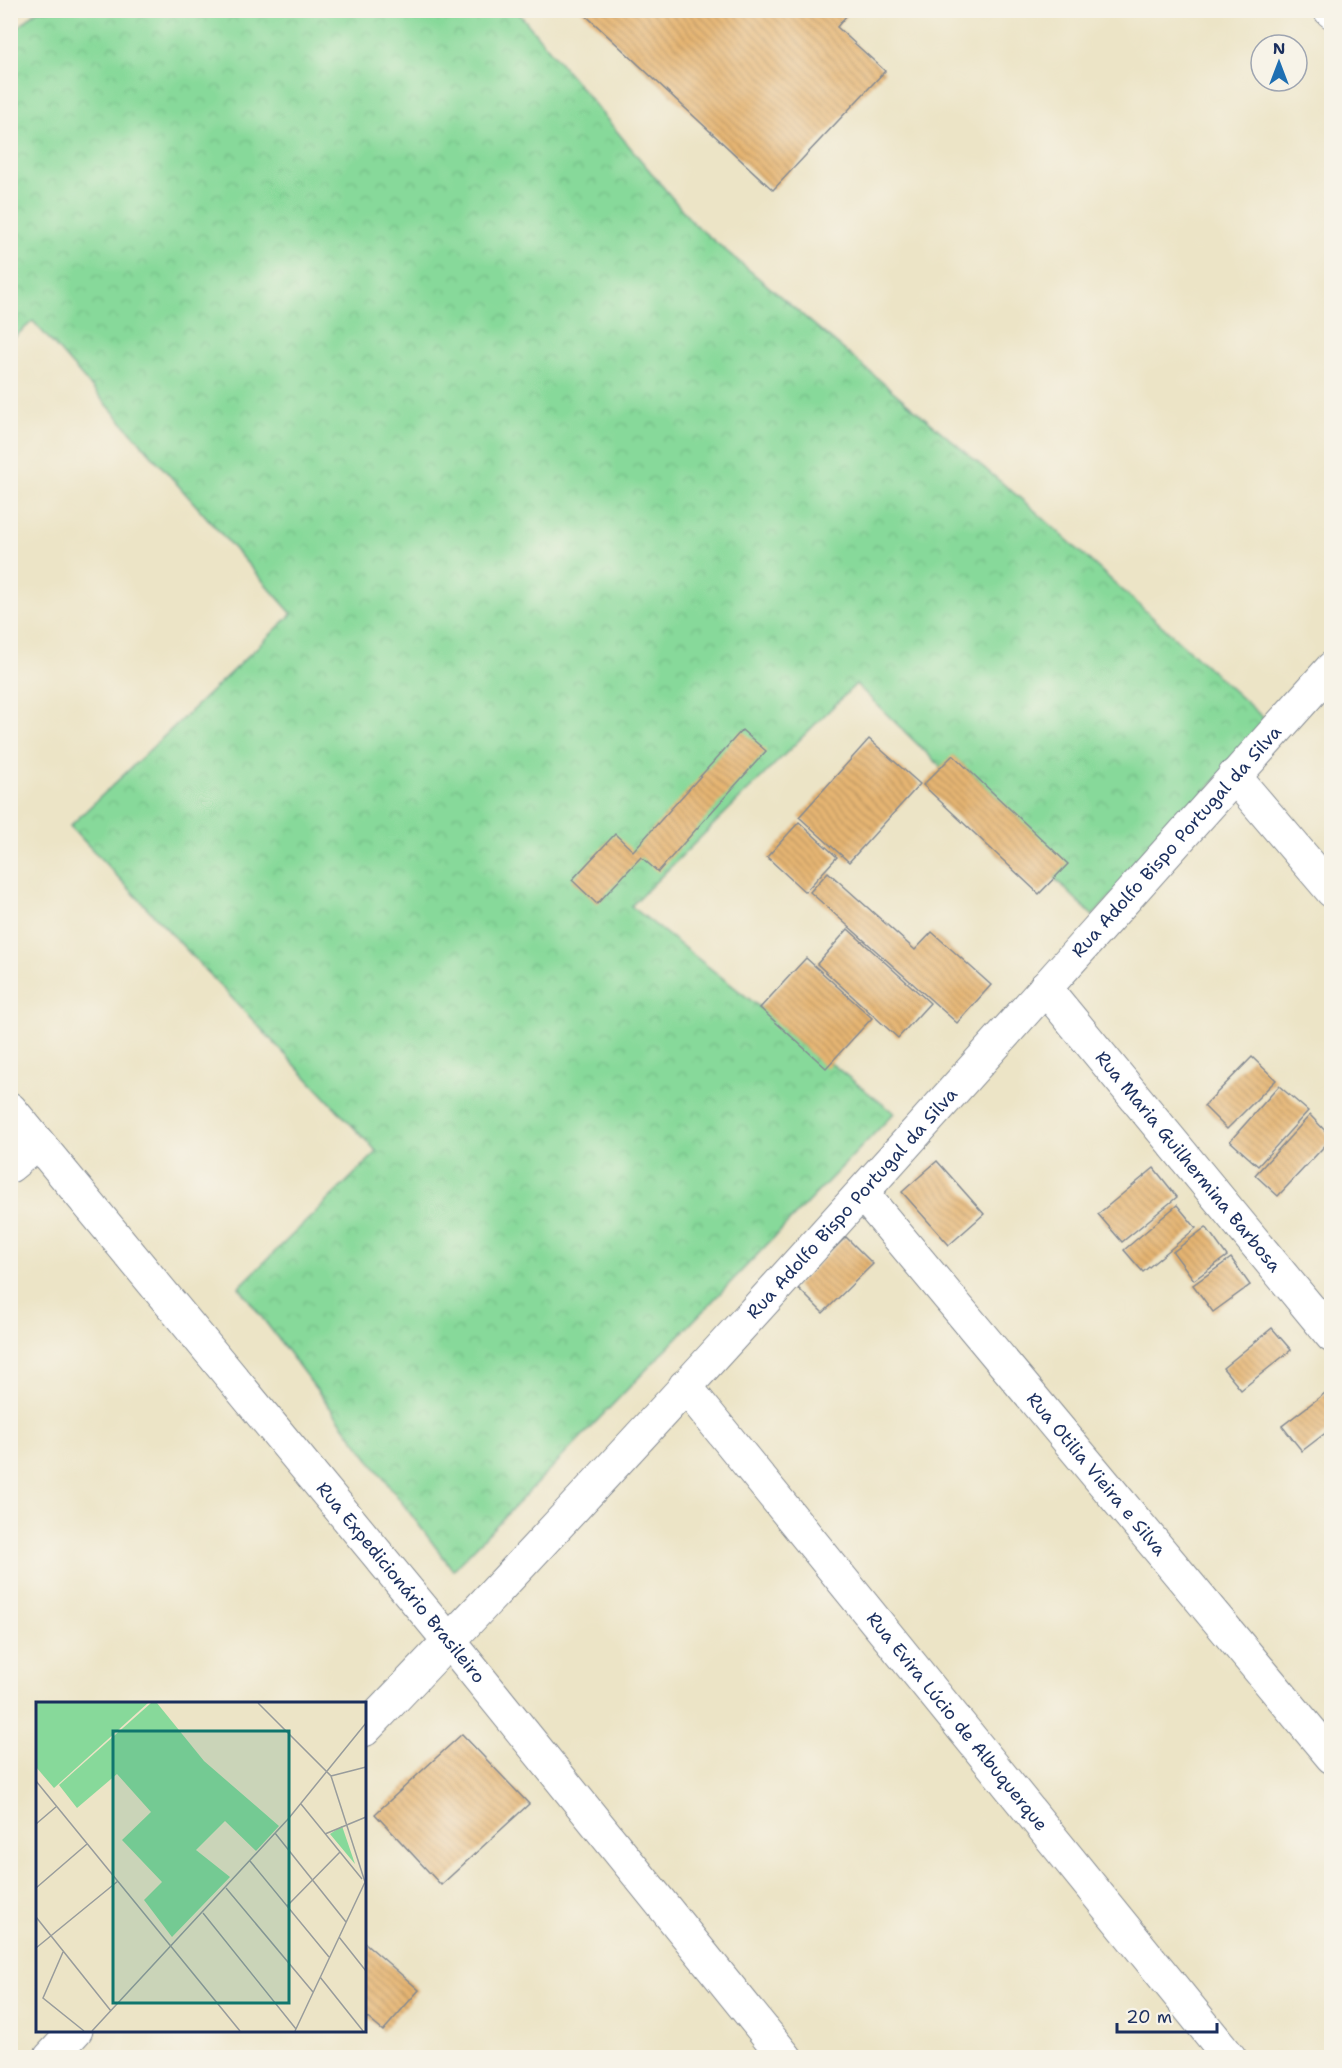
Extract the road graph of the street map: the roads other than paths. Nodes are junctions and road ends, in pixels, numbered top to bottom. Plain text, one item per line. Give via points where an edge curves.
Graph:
1 (1332, 668) edge
2 (1234, 776) junction
3 (1332, 891) edge
4 (1045, 988) junction
5 (10, 1109) edge
6 (38, 1143) junction
7 (10, 1166) edge
8 (862, 1193) junction
9 (1331, 1333) edge
10 (685, 1386) junction
11 (450, 1642) junction
12 (366, 1729) edge
13 (1332, 1757) edge
14 (75, 2032) edge
15 (51, 2058) edge
16 (786, 2058) edge
17 (1230, 2058) edge

1 - 2 street, Rua Adolfo Bispo Portugal da Silva
2 - 3 street
2 - 4 street, Rua Adolfo Bispo Portugal da Silva
4 - 8 street, Rua Adolfo Bispo Portugal da Silva
4 - 9 street, Rua Maria Guilhermina Barbosa
5 - 6 street, Rua Expedicionário Brasileiro
6 - 7 street
6 - 11 street, Rua Expedicionário Brasileiro
8 - 10 street, Rua Adolfo Bispo Portugal da Silva
8 - 13 street, Rua Otilia Vieira e Silva
10 - 11 street, Rua Adolfo Bispo Portugal da Silva
10 - 17 street, Rua Evira Lúcio de Albuquerque
11 - 12 street, Rua Adolfo Bispo Portugal da Silva
11 - 16 street, Rua Expedicionário Brasileiro
14 - 15 street

